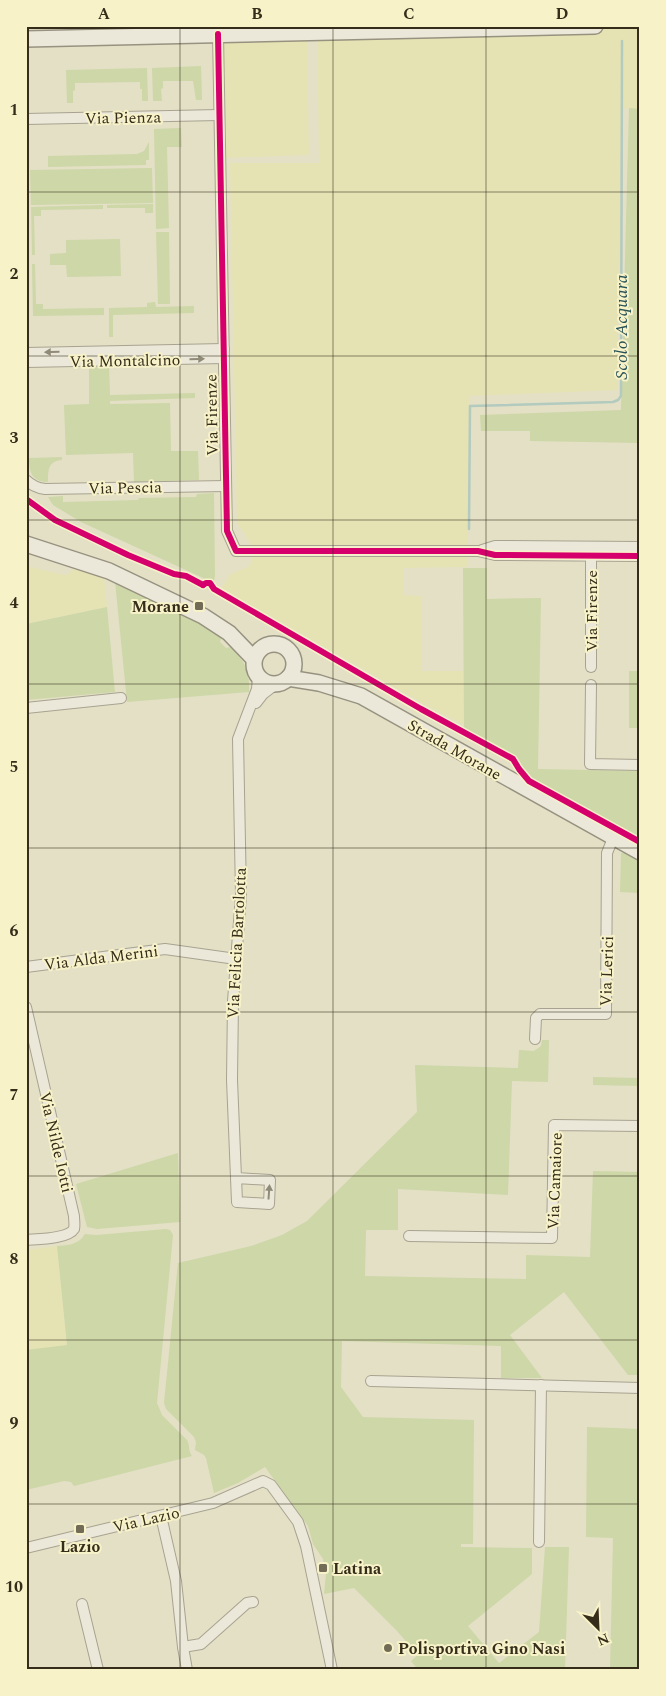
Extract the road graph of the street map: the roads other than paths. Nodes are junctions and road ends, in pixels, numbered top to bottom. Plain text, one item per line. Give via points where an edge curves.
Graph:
1 (594, 26) edge
2 (218, 34) junction
3 (26, 39) edge
4 (219, 115) junction
5 (26, 119) edge
6 (26, 353) edge
7 (224, 353) junction
8 (26, 362) edge
9 (26, 480) edge
10 (226, 486) junction
11 (26, 544) edge
12 (640, 548) edge
13 (26, 549) edge
14 (46, 551) junction
15 (591, 551) junction
16 (640, 556) edge
17 (258, 654) junction
18 (591, 667) dead end
19 (286, 676) junction
20 (258, 677) junction
21 (591, 685) dead end
22 (121, 698) dead end
23 (26, 708) edge
24 (250, 710) junction
25 (640, 765) edge
26 (613, 838) junction
27 (640, 852) edge
28 (236, 959) junction
29 (26, 967) edge
30 (26, 1006) edge
31 (535, 1039) dead end
32 (640, 1126) edge
33 (236, 1178) dead end
34 (409, 1236) dead end
35 (26, 1240) edge
36 (371, 1382) dead end
37 (541, 1385) junction
38 (640, 1388) edge
39 (160, 1516) junction
40 (539, 1542) dead end
41 (26, 1548) edge
42 (253, 1602) dead end
43 (82, 1604) dead end
44 (183, 1647) junction
45 (98, 1670) edge
46 (187, 1670) edge
47 (332, 1670) edge

1 - 2 street
2 - 3 street
2 - 4 street, Via Firenze
4 - 5 street, Via Pienza
4 - 7 street, Via Firenze
7 -> 6 street, Via Montalcino
8 -> 7 street, Via Montalcino
7 - 10 street, Via Firenze
9 - 10 street, Via Pescia via 45,489
10 - 15 street, Via Firenze via 227,531 236,551 478,551 495,555
11 - 14 street
12 - 15 street, Via Firenze
13 - 14 street
14 - 17 street via 109,571 203,616
15 - 16 street, Via Firenze
15 - 18 street, Via Firenze
17 - 19 street via 268,645 282,646 292,654
17 - 20 street via 254,665
19 - 20 street via 269,684
19 - 24 street, Via Felicia Bartolotta via 263,694
19 - 26 street, Strada Morane via 361,696
20 - 24 street, Via Felicia Bartolotta
21 - 25 street via 590,764
22 - 23 street
24 - 28 street, Via Felicia Bartolotta via 238,739 241,895
26 - 27 street, Strada Morane
26 - 31 street, Via Lerici via 608,853 606,1014 540,1014 536,1018
28 - 29 street, Via Alda Merini via 165,949
28 - 33 street, Via Felicia Bartolotta via 232,1080
30 - 35 street, Via Nilde Iotti via 75,1225 68,1234
32 - 34 street, Via Camaiore via 554,1125 552,1238
36 - 37 street
37 - 38 street
37 - 40 street
39 - 41 street, Via Lazio
39 - 44 street via 176,1581
39 - 47 street, Via Lazio via 212,1503 263,1481 271,1485 298,1522 306,1546
42 - 44 street via 247,1603 201,1644
43 - 45 street
44 - 46 street

